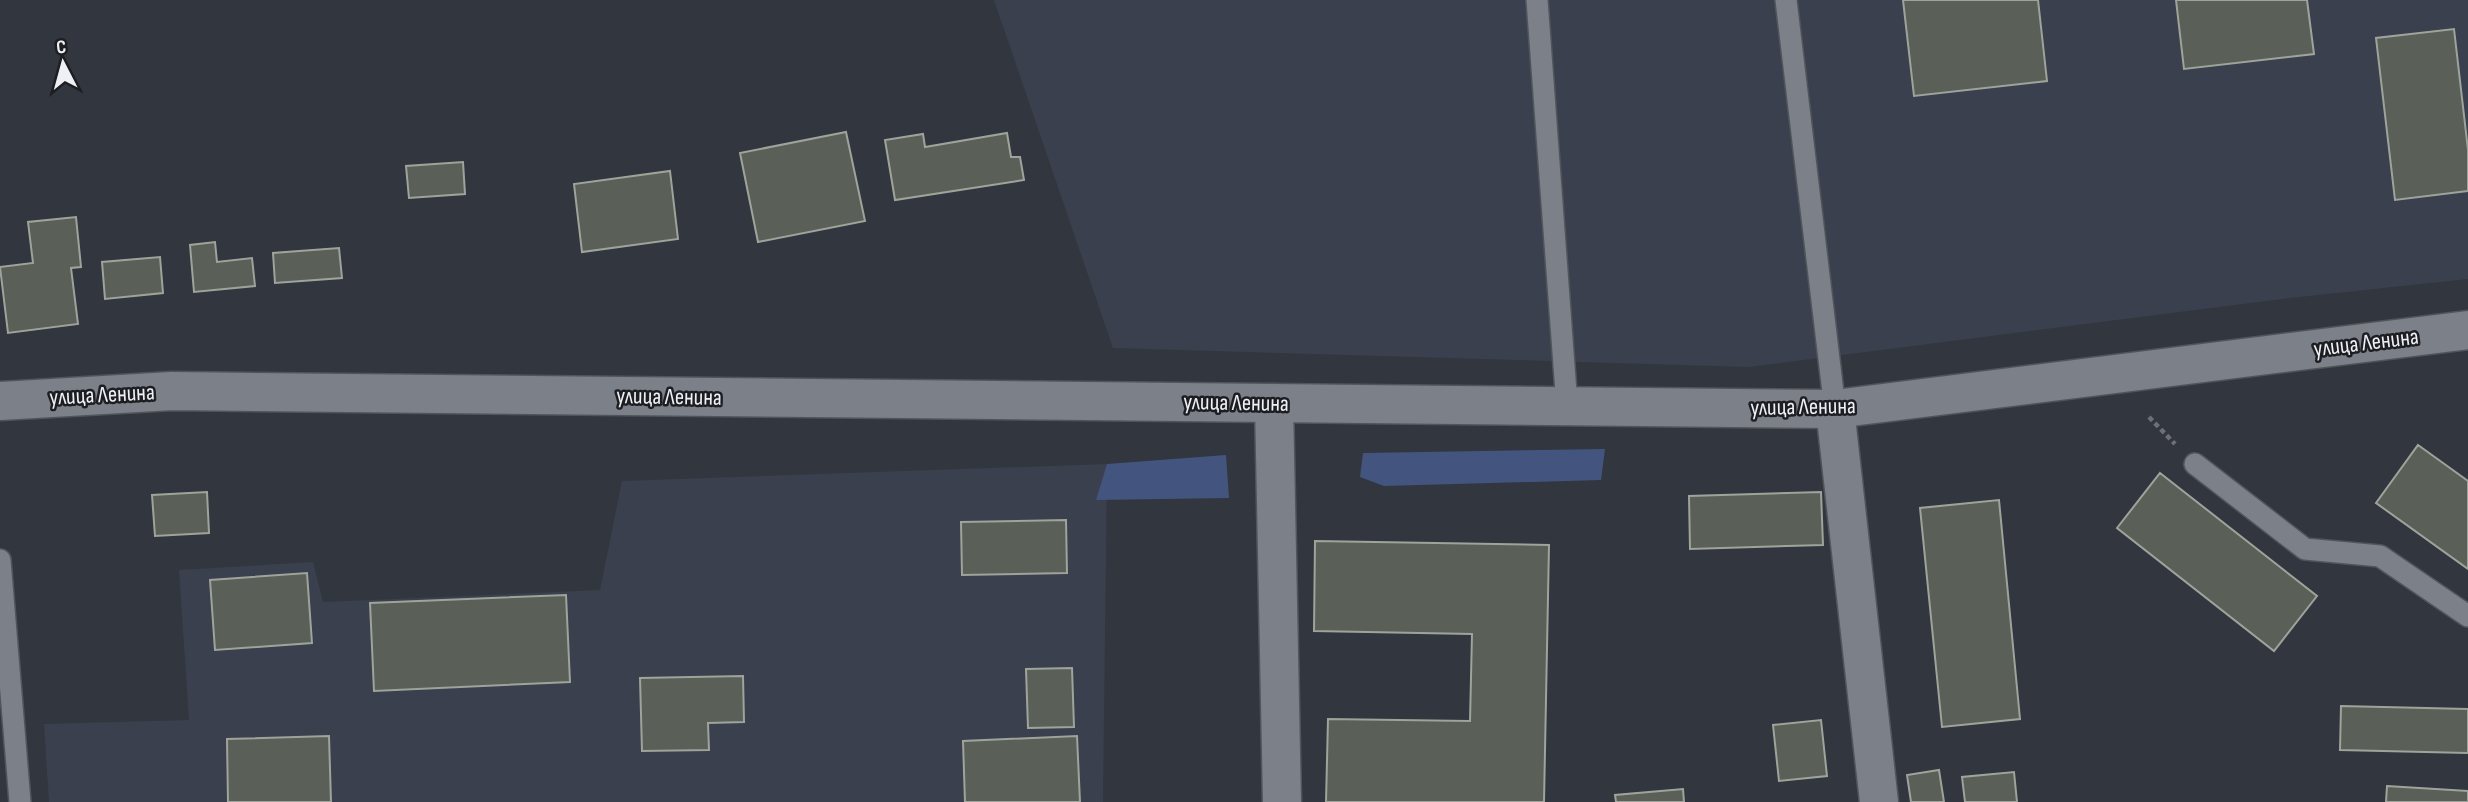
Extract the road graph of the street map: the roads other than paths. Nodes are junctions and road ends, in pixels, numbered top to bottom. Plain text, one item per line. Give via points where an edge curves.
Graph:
1 (1538, 0) edge
2 (1786, 0) edge
3 (2468, 330) edge
4 (0, 401) edge
5 (1274, 403) junction
6 (1567, 406) junction
7 (1835, 409) junction
8 (2195, 464) road end
9 (0, 560) edge
10 (2468, 616) edge
11 (20, 802) edge
12 (1282, 802) edge
13 (1879, 802) edge

1 - 6 lane
2 - 7 lane
3 - 7 street, улица Ленина
4 - 5 street, улица Ленина via 172,391
5 - 6 street, улица Ленина
5 - 12 street
6 - 7 street, улица Ленина
7 - 13 street
8 - 10 lane via 2305,548 2380,556
9 - 11 lane

